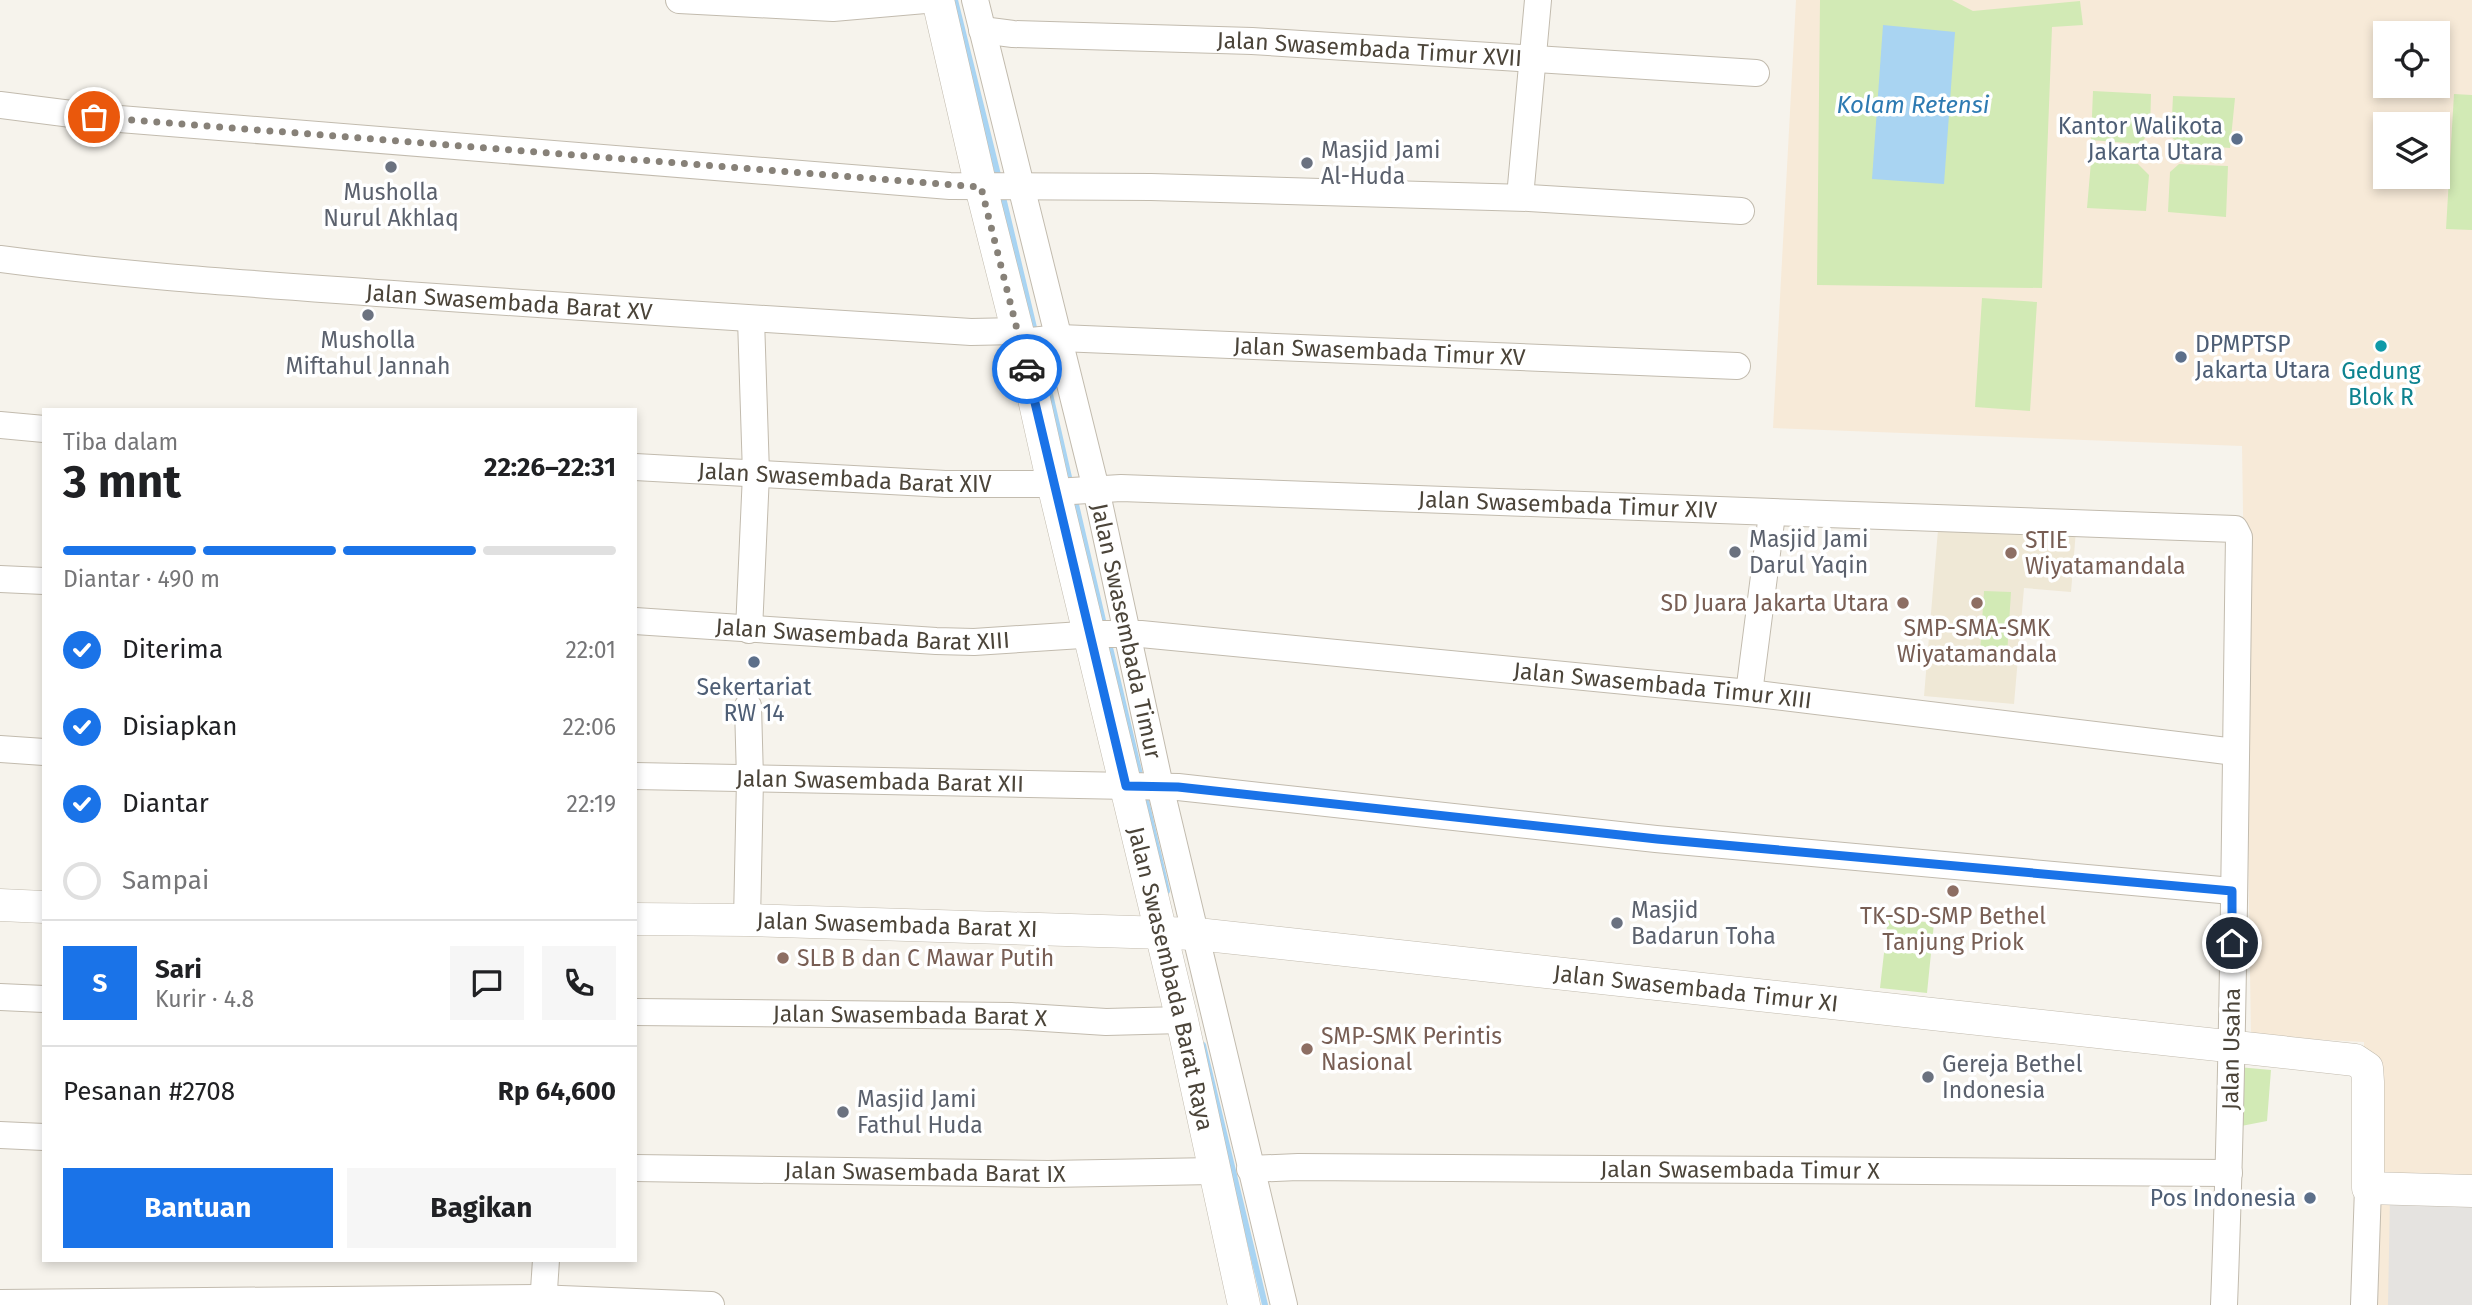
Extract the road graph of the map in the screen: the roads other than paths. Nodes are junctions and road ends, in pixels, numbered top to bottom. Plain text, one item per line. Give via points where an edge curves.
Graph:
1 (679, 0) edge
2 (925, 0) edge
3 (938, 0) edge
4 (975, 0) edge
5 (1538, 0) edge
6 (982, 30) junction
7 (1532, 60) junction
8 (1756, 73) dead end
9 (0, 105) edge
10 (1000, 187) junction
11 (1520, 198) junction
12 (1741, 211) dead end
13 (0, 259) edge
14 (751, 319) junction
15 (1058, 338) junction
16 (1021, 339) junction
17 (1737, 366) dead end
18 (0, 425) edge
19 (42, 429) edge
20 (637, 467) edge
21 (756, 474) junction
22 (1056, 489) junction
23 (1092, 490) junction
24 (1772, 514) junction
25 (0, 579) edge
26 (42, 581) edge
27 (637, 621) edge
28 (749, 630) junction
29 (1109, 634) junction
30 (1749, 693) junction
31 (748, 706) dead end
32 (0, 748) edge
33 (42, 752) edge
34 (2235, 752) junction
35 (637, 776) edge
36 (750, 779) junction
37 (1143, 786) junction
38 (2232, 891) junction
39 (0, 905) edge
40 (42, 907) edge
41 (637, 919) edge
42 (747, 920) junction
43 (1180, 934) junction
44 (0, 997) edge
45 (42, 999) edge
46 (637, 1012) edge
47 (1182, 1020) junction
48 (2232, 1048) junction
49 (0, 1135) edge
50 (42, 1137) edge
51 (637, 1168) edge
52 (1250, 1169) junction
53 (1214, 1171) junction
54 (2229, 1173) junction
55 (2368, 1188) junction
56 (2472, 1191) edge
57 (546, 1262) edge
58 (543, 1302) edge
59 (0, 1304) edge
60 (710, 1305) edge
61 (1244, 1305) edge
62 (1284, 1305) edge
63 (2224, 1305) edge
64 (2364, 1305) edge

1 - 2 street via 833,8
3 - 10 street, Jalan Swasembada Barat Raya
4 - 6 street, Jalan Swasembada Timur
5 - 7 street
6 - 7 street, Jalan Swasembada Timur XVII via 1252,41
6 - 10 street, Jalan Swasembada Timur
7 - 8 street, Jalan Swasembada Timur XVII
7 - 11 street
9 - 10 street via 108,118
10 - 11 street
10 - 15 street, Jalan Swasembada Timur
10 - 16 street, Jalan Swasembada Barat Raya
11 - 12 street
13 - 14 street, Jalan Swasembada Barat XV via 223,281
14 - 16 street, Jalan Swasembada Barat XV
14 - 21 street
15 - 16 street, Jalan Swasembada Timur XV
15 - 17 street, Jalan Swasembada Timur XV
15 - 23 street, Jalan Swasembada Timur
16 - 22 street, Jalan Swasembada Barat Raya
18 - 19 street
20 - 21 street, Jalan Swasembada Barat XIV
21 - 22 street, Jalan Swasembada Barat XIV
21 - 28 street
22 - 23 street, Jalan Swasembada Timur XIV
22 - 29 street, Jalan Swasembada Barat Raya
23 - 24 street, Jalan Swasembada Timur XIV
23 - 29 street, Jalan Swasembada Timur
24 - 30 street
24 - 34 street, Jalan Swasembada Timur XIV via 2235,529 2239,537
25 - 26 street
27 - 28 street, Jalan Swasembada Barat XIII
28 - 29 street, Jalan Swasembada Barat XIII via 974,642
29 - 30 street, Jalan Swasembada Timur XIII
29 - 37 street, Jalan Swasembada Barat Raya
30 - 34 street, Jalan Swasembada Timur XIII
31 - 36 street
32 - 33 street
34 - 38 street, Jalan Usaha
35 - 36 street, Jalan Swasembada Barat XII
36 - 37 street, Jalan Swasembada Barat XII
36 - 42 street
37 - 38 street, Jalan Swasembada Barat XII
37 - 43 street, Jalan Swasembada Barat Raya
38 - 48 street, Jalan Usaha
39 - 40 street
41 - 42 street, Jalan Swasembada Barat XI
42 - 43 street, Jalan Swasembada Barat XI
43 - 47 street, Jalan Swasembada Barat Raya
43 - 48 street, Jalan Swasembada Timur XI
43 - 52 street
44 - 45 street
46 - 47 street, Jalan Swasembada Barat X via 983,1015 1106,1023
47 - 53 street, Jalan Swasembada Barat Raya
48 - 54 street, Jalan Usaha
48 - 55 street, Jalan Swasembada Timur XI via 2362,1063 2367,1068
49 - 50 street
51 - 53 street, Jalan Swasembada Barat IX via 1048,1174
52 - 54 street, Jalan Swasembada Timur X
52 - 62 street
53 - 61 street, Jalan Swasembada Barat Raya
54 - 63 street, Jalan Usaha
55 - 56 street
55 - 64 street
57 - 58 street
58 - 59 street via 276,1299
58 - 60 street

